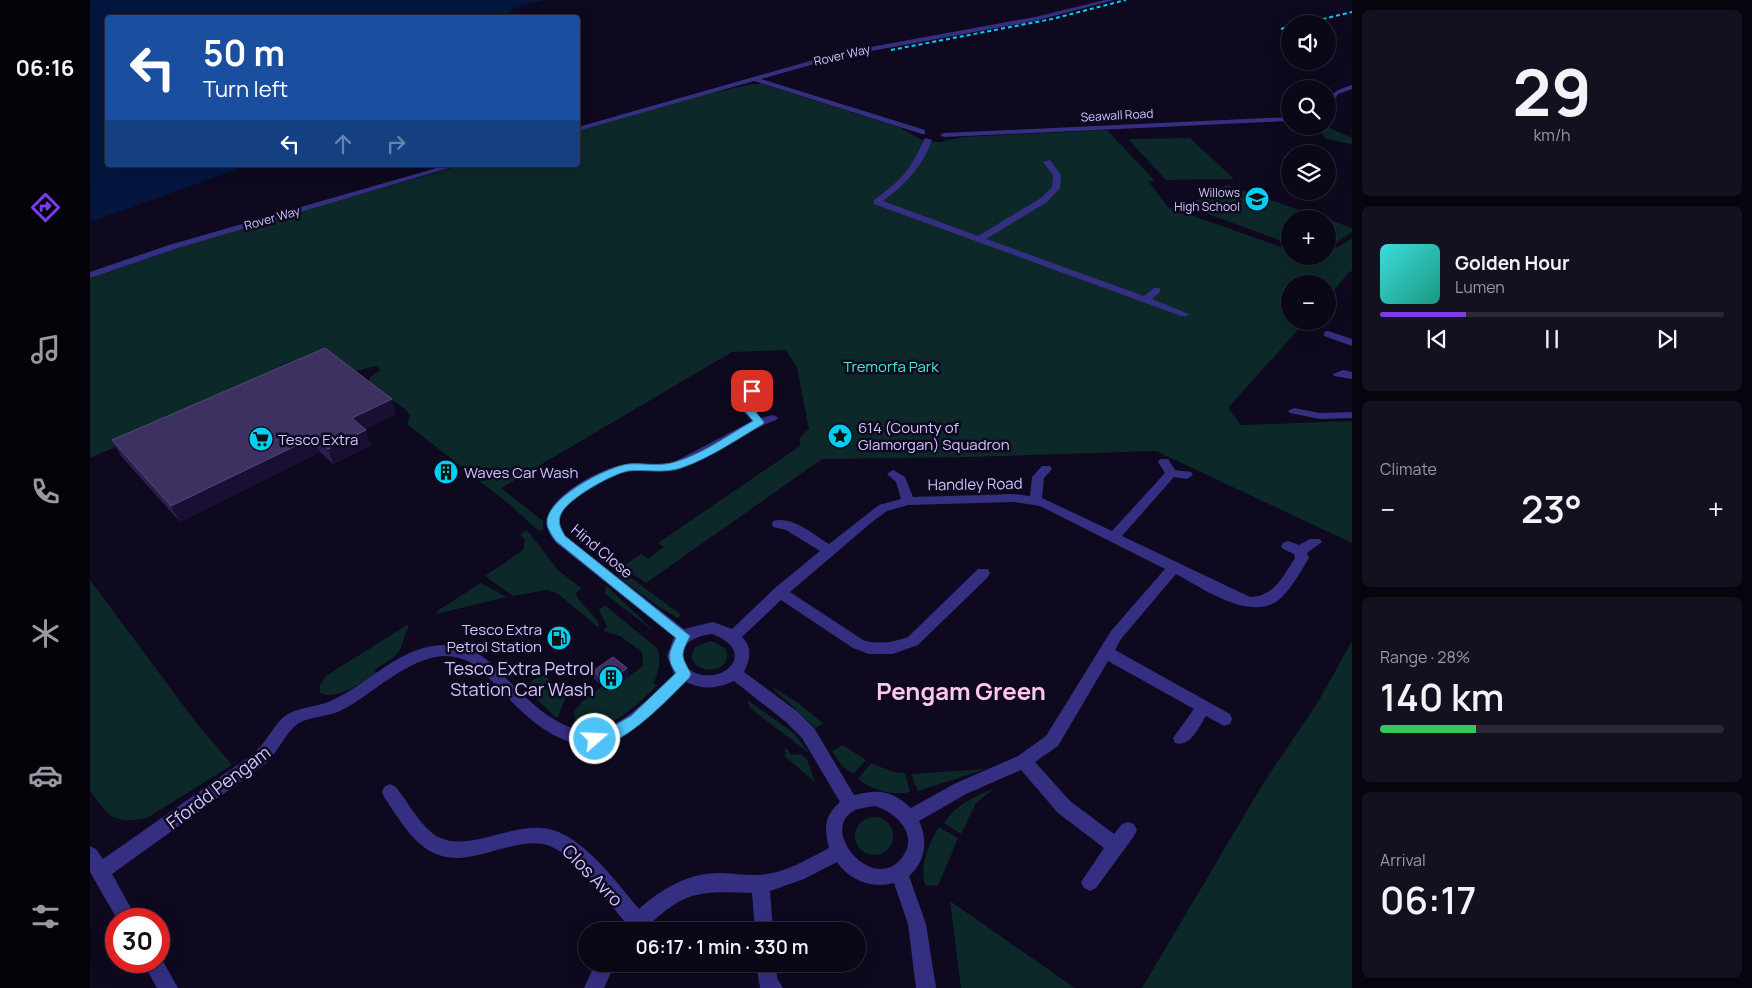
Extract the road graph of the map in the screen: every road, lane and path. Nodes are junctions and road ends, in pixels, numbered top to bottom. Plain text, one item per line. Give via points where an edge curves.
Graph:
1 (1111, 0) edge
2 (755, 79) junction
3 (1352, 87) edge
4 (1336, 93) edge
5 (1281, 120) edge
6 (580, 128) edge
7 (932, 134) junction
8 (1047, 162) dead end
9 (448, 167) edge
10 (979, 239) junction
11 (90, 275) edge
12 (1157, 290) dead end
13 (1146, 300) junction
14 (1184, 314) dead end
15 (1328, 334) dead end
16 (1352, 343) edge
17 (1338, 374) dead end
18 (1352, 376) edge
19 (759, 384) dead end
20 (1294, 411) dead end
21 (1352, 415) edge
22 (1164, 462) dead end
23 (1046, 469) dead end
24 (1171, 473) junction
25 (893, 474) dead end
26 (1187, 475) dead end
27 (1036, 500) junction
28 (908, 501) junction
29 (778, 524) dead end
30 (1114, 536) junction
31 (1315, 542) dead end
32 (828, 550) junction
33 (1174, 567) junction
34 (983, 572) dead end
35 (780, 592) junction
36 (684, 636) junction
37 (734, 636) junction
38 (1105, 652) junction
39 (684, 674) junction
40 (735, 674) junction
41 (1204, 707) junction
42 (1224, 719) dead end
43 (1181, 738) dead end
44 (1024, 761) junction
45 (390, 792) dead end
46 (850, 803) junction
47 (909, 818) junction
48 (1128, 830) dead end
49 (1116, 846) junction
50 (838, 852) junction
51 (90, 855) edge
52 (101, 871) junction
53 (899, 872) junction
54 (1090, 882) dead end
55 (760, 884) junction
56 (122, 908) edge
57 (630, 922) edge
58 (640, 922) edge
59 (763, 922) edge
60 (601, 972) edge
61 (767, 972) edge
62 (159, 973) edge
63 (168, 988) edge
64 (594, 988) edge
65 (773, 988) edge
66 (926, 988) edge

1 - 2 street, Rover Way via 1036,19 858,51
2 - 6 street, Rover Way
2 - 7 street, Seawall Road
3 - 4 street
5 - 7 street, Seawall Road
7 - 10 street via 910,173 877,202
8 - 10 street via 1057,175 1056,188 1044,200
9 - 11 street, Rover Way via 186,243
10 - 13 street
12 - 13 street
13 - 14 street
15 - 16 street
17 - 18 street
19 - 36 street, Hind Close via 745,401 746,408 766,420 677,466 628,468 606,474 563,503 555,513 553,524 560,538
20 - 21 street via 1320,416
22 - 24 street
23 - 27 street via 1038,477
24 - 26 street
24 - 30 street
25 - 28 street via 900,480
27 - 28 street, Handley Road
27 - 30 street, Handley Road
28 - 32 street, Handley Road via 875,512
29 - 32 street via 789,526
30 - 33 street, Handley Road
31 - 33 street, Handley Road via 1294,549 1302,558 1266,603 1237,599
32 - 35 street, Handley Road
33 - 38 street via 1122,627
34 - 35 street via 913,641 893,648 869,648 858,644
35 - 37 street, Handley Road
36 - 37 street via 712,628
36 - 39 street via 675,653 676,662
37 - 40 street via 744,658
38 - 41 street
38 - 44 street via 1058,734
39 - 40 street via 706,683
39 - 52 street, Ffordd Pengam via 636,721 615,733 595,739 570,736 548,726 472,656 448,651 417,656 338,704 292,718 254,764
40 - 46 street via 808,733
41 - 42 street
41 - 43 street
44 - 47 street via 960,789
44 - 49 street via 1064,806
45 - 57 street, Clos Avro via 425,838 442,847 466,850 514,835 529,834 560,842 576,855
46 - 47 street via 861,799 881,800 899,808
46 - 50 street via 835,820 833,831
47 - 53 street via 915,829 915,854 909,865
48 - 49 street
49 - 54 street
50 - 53 street via 860,872 887,876
50 - 55 street via 786,877
51 - 52 street
52 - 56 street
53 - 66 street via 917,924
55 - 58 street via 696,884 677,891
55 - 59 street
60 - 64 street
61 - 65 street via 768,982
62 - 63 street

